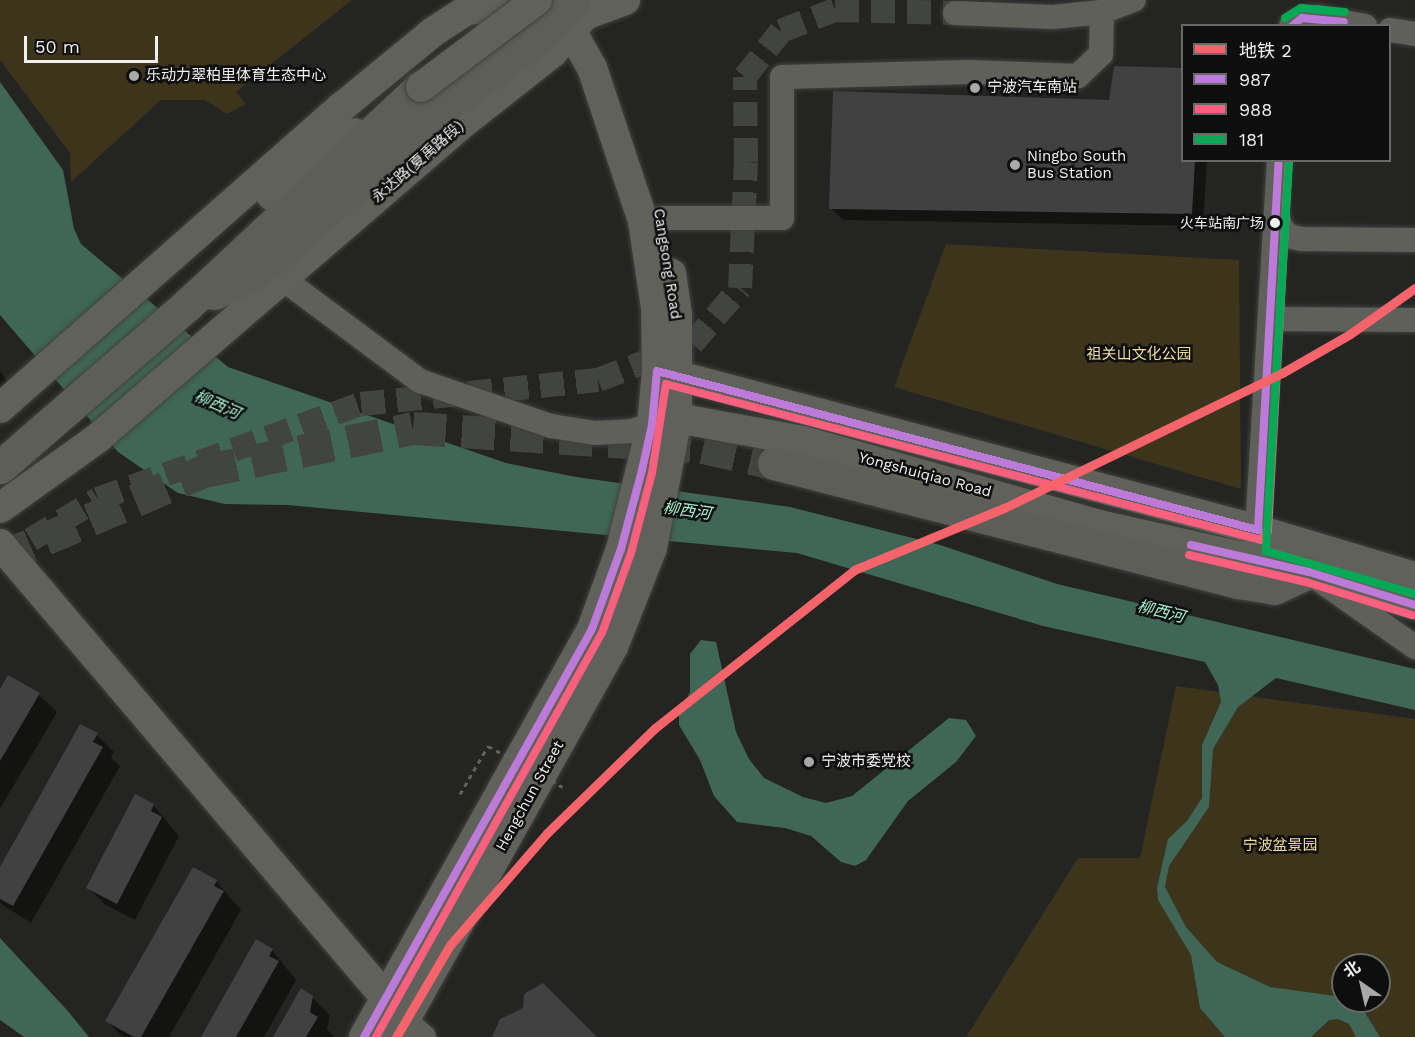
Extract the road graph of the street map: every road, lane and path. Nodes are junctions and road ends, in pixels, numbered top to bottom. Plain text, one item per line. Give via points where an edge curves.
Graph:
1 (625, 0) edge
2 (1134, 0) edge
3 (566, 7) edge
4 (1102, 12) junction
5 (955, 13) tunnel mouth
6 (1294, 24) edge
7 (1354, 24) edge
8 (1391, 30) edge
9 (1415, 34) edge
10 (422, 87) joint
11 (1279, 162) edge
12 (1276, 212) junction
13 (662, 218) junction
14 (1415, 240) edge
15 (283, 279) junction
16 (172, 287) junction
17 (1270, 319) junction
18 (1415, 320) edge
19 (668, 373) junction
20 (36, 388) junction
21 (0, 408) edge
22 (664, 421) junction
23 (0, 427) edge
24 (774, 463) tunnel mouth
25 (0, 467) edge
26 (655, 471) junction
27 (0, 508) edge
28 (1258, 530) junction
29 (0, 544) edge
30 (1255, 559) junction
31 (1309, 572) junction
32 (1415, 576) edge
33 (1415, 604) edge
34 (1415, 647) edge
35 (562, 787) dead end
36 (460, 794) dead end
37 (385, 997) junction
38 (408, 1031) edge
39 (364, 1037) edge

1 - 3 main road, 永达路(夏禹路段)
2 - 4 street
3 - 10 main road, bridge
3 - 13 main road, Cangsong Road via 612,63
3 - 15 main road, 永达路(夏禹路段) via 552,53 458,127
3 - 16 highway via 543,35 441,110 257,273
3 - 16 main road, 永达路(夏禹路段) via 467,10 434,33 343,106
3 - 19 main road, Cangsong Road via 643,221
4 - 5 street via 1053,17
4 - 13 street via 1101,54 1078,76 969,72 782,77 782,218
6 - 7 street via 1302,18 1317,17
8 - 9 street
10 - 16 highway
11 - 12 street
12 - 14 street via 1288,236 1301,239
12 - 17 street
13 - 19 main road, Cangsong Road via 677,314
15 - 22 street via 420,381 551,426 595,433 631,431
15 - 27 main road, 永达路(夏禹路段) via 99,437
16 - 20 main road, 永达路(夏禹路段)
16 - 25 highway via 71,409
17 - 18 street
17 - 28 street
19 - 22 main road, Cangsong Road
19 - 28 main road
20 - 21 main road
20 - 23 main road
22 - 26 main road, Cangsong Road
22 - 30 main road, Yongshuiqiao Road via 803,441 1098,525
24 - 31 highway via 1238,582 1274,588
26 - 37 main road, Hengchun Street via 592,630
26 - 38 main road, Hengchun Street via 652,548 613,647
28 - 30 street
28 - 32 main road
29 - 37 main road
30 - 31 main road, Yongshuiqiao Road
31 - 33 main road, Yongshuiqiao Road
31 - 34 street
35 - 36 path, bridge via 488,746
37 - 38 main road
37 - 39 main road, Hengchun Street

